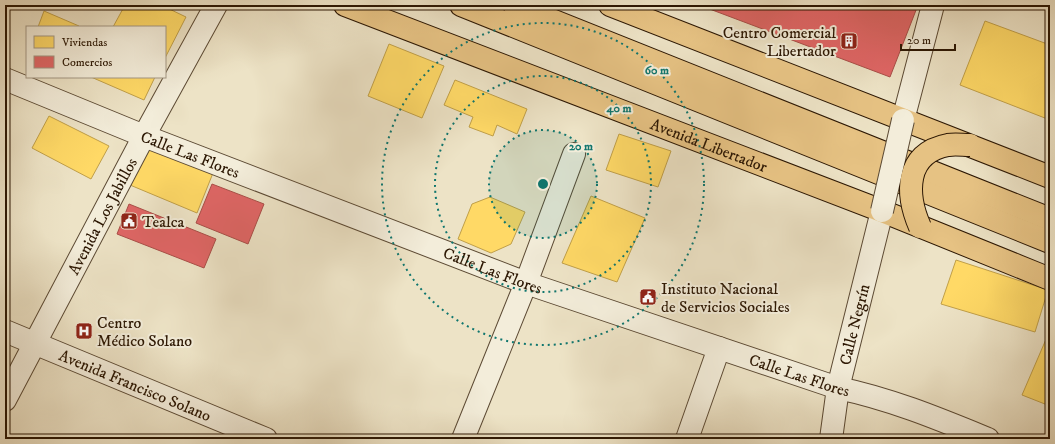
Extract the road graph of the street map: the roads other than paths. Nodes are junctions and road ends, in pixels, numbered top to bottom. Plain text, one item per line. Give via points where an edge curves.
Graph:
1 (216, 5) edge
2 (345, 5) edge
3 (461, 5) edge
4 (514, 5) edge
5 (610, 5) edge
6 (933, 5) edge
7 (5, 79) edge
8 (903, 120) junction
9 (144, 136) junction
10 (970, 145) junction
11 (574, 154) dead end
12 (1050, 177) edge
13 (882, 211) junction
14 (1050, 219) edge
15 (920, 227) junction
16 (1050, 242) edge
17 (1050, 279) edge
18 (526, 283) junction
19 (5, 330) edge
20 (34, 343) junction
21 (719, 348) junction
22 (838, 388) junction
23 (5, 400) edge
24 (266, 439) edge
25 (463, 439) edge
26 (687, 439) edge
27 (831, 439) edge
28 (988, 439) edge

1 - 9 street, Avenida Los Jabillos
2 - 13 main road, Avenida Libertador
3 - 16 main road
4 - 14 main road
5 - 8 main road
6 - 8 street
7 - 9 street, Calle Las Flores
8 - 10 main road
8 - 13 street, Calle Negrín, bridge
9 - 18 street, Calle Las Flores
9 - 20 street, Avenida Los Jabillos
10 - 12 main road
10 - 15 main road, bridge via 949,144 941,147 923,156 915,167 910,200
11 - 18 street
13 - 15 main road, Avenida Libertador
13 - 22 street, Calle Negrín
15 - 17 main road, Avenida Libertador
18 - 21 street, Calle Las Flores
18 - 25 street
19 - 20 street, Avenida Francisco Solano
20 - 23 street, Avenida Los Jabillos
20 - 24 street, Avenida Francisco Solano
21 - 22 street, Calle Las Flores
21 - 26 street
22 - 27 street, Calle Negrín
22 - 28 street, Calle Las Flores via 864,393 926,413

